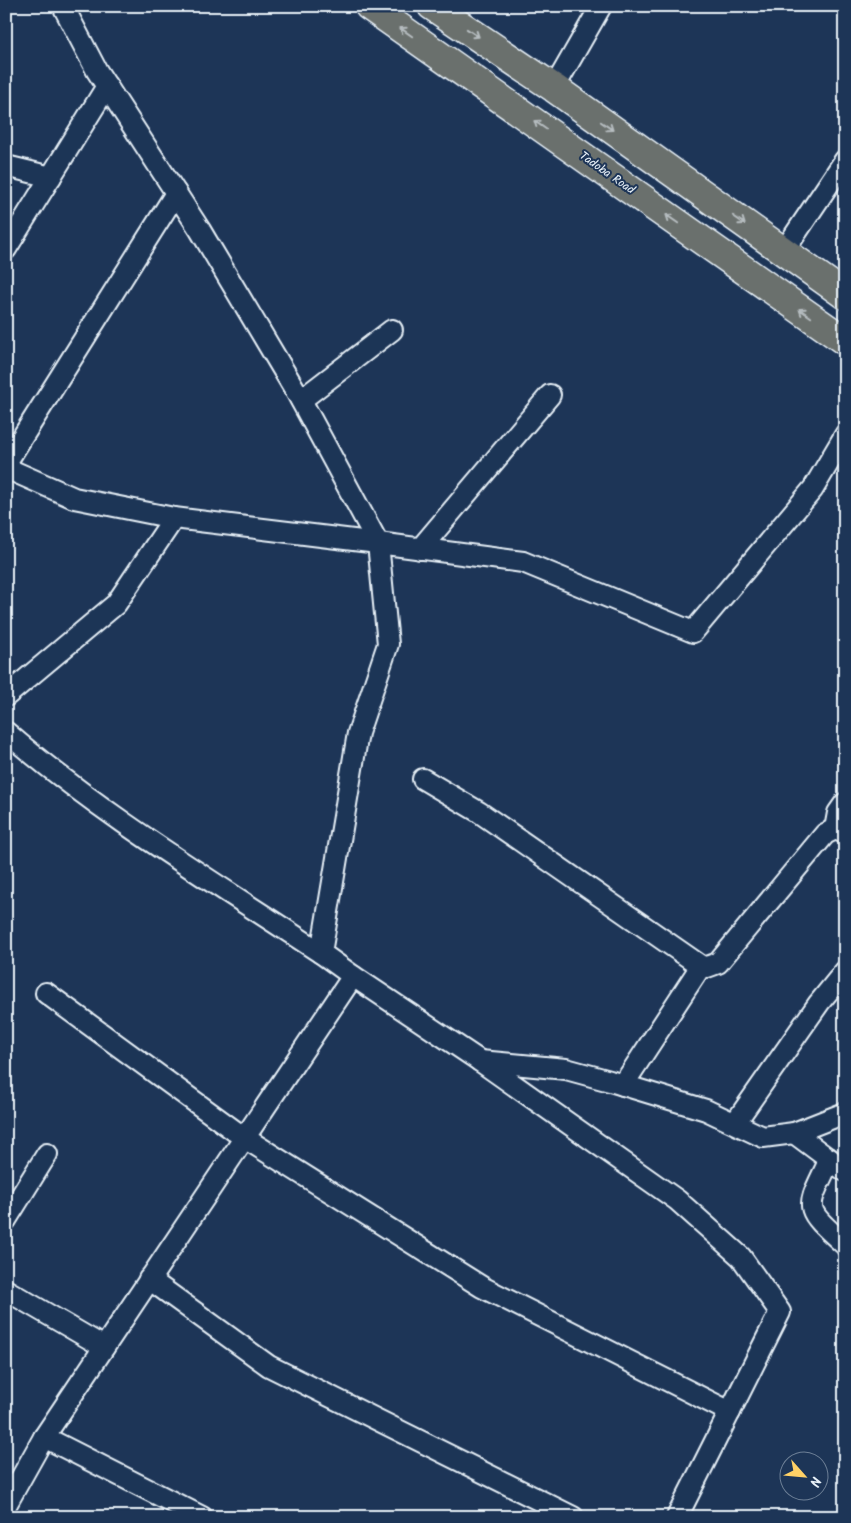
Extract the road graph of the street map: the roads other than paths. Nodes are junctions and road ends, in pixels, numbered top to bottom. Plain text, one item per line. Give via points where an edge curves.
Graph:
1 (63, 6) edge
2 (369, 6) edge
3 (432, 6) edge
4 (601, 6) edge
5 (107, 86) junction
6 (554, 88) junction
7 (845, 160) edge
8 (6, 166) edge
9 (51, 177) junction
10 (176, 193) junction
11 (6, 249) edge
12 (784, 251) junction
13 (845, 295) edge
14 (392, 330) dead end
15 (845, 341) edge
16 (550, 395) dead end
17 (300, 400) junction
18 (845, 435) edge
19 (6, 462) edge
20 (6, 468) edge
21 (174, 518) junction
22 (378, 543) junction
23 (420, 549) junction
24 (6, 696) edge
25 (6, 732) edge
26 (423, 779) dead end
27 (845, 803) edge
28 (840, 831) edge
29 (322, 952) junction
30 (702, 966) junction
31 (845, 971) edge
32 (352, 976) junction
33 (46, 994) dead end
34 (480, 1061) junction
35 (623, 1084) junction
36 (845, 1113) edge
37 (735, 1123) junction
38 (794, 1133) junction
39 (244, 1137) junction
40 (48, 1154) dead end
41 (838, 1165) edge
42 (6, 1220) edge
43 (845, 1245) edge
44 (150, 1278) junction
45 (6, 1290) edge
46 (104, 1347) junction
47 (730, 1412) junction
48 (44, 1437) junction
49 (6, 1505) edge
50 (202, 1517) edge
51 (573, 1517) edge
52 (677, 1517) edge

1 - 5 street
15 -> 2 main road, Tadoba Road
3 -> 6 main road
4 - 6 street
5 - 9 street
5 - 10 street
6 -> 12 main road
7 - 12 street
8 - 9 street
9 - 11 street
10 - 17 street
10 - 19 street
12 - 13 main road
14 - 17 street
16 - 23 street
17 - 22 street
18 - 23 street via 812,489 693,632 523,562
20 - 21 street via 74,498
21 - 22 street
21 - 24 street via 116,604
22 - 23 street
22 - 29 street via 388,644 358,733
25 - 29 street via 43,764 130,827
26 - 30 street via 479,812
27 - 28 street via 838,814
28 - 30 street via 825,834 718,963
29 - 32 street
30 - 35 street
31 - 37 street
32 - 34 street
32 - 39 street
33 - 39 street
34 - 35 street via 566,1069
34 - 47 street via 677,1200 741,1257 780,1312
35 - 37 street via 706,1110
36 - 38 street
37 - 38 street via 763,1137
38 - 41 street
39 - 44 street
39 - 47 street via 482,1287
40 - 42 street
41 - 43 street via 813,1196 812,1211 815,1218
44 - 46 street
44 - 51 street via 269,1366
45 - 46 street
46 - 48 street
47 - 52 street
48 - 49 street
48 - 50 street

